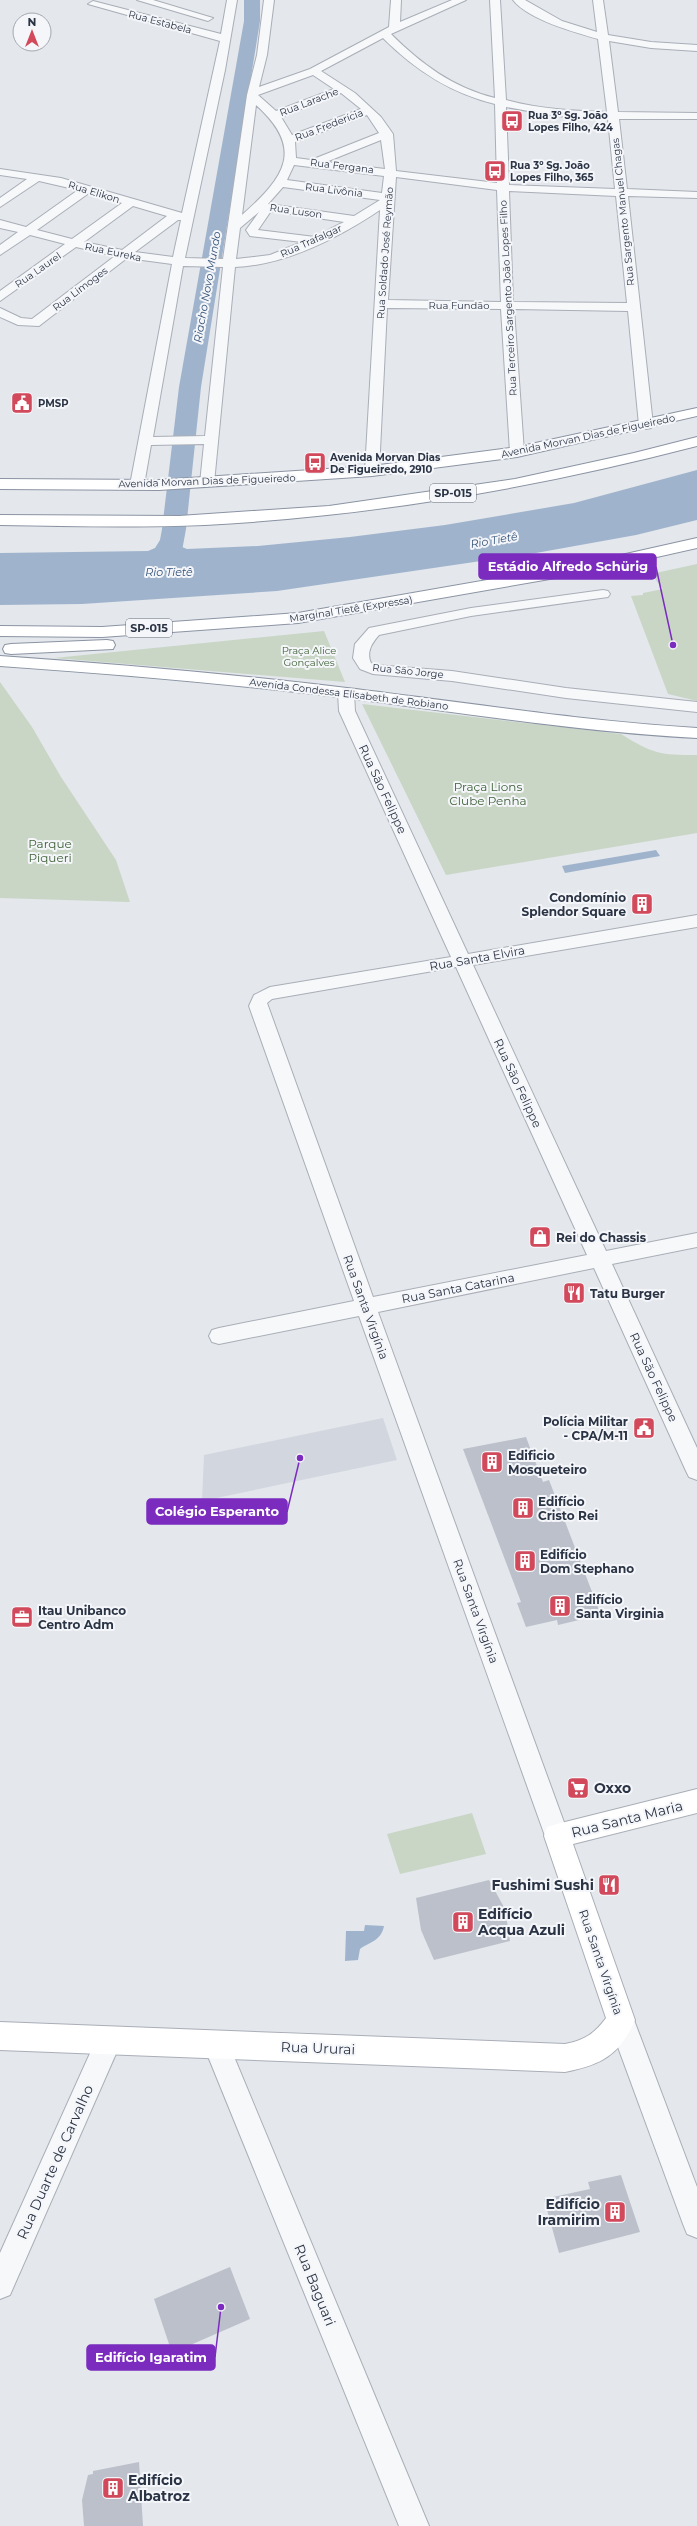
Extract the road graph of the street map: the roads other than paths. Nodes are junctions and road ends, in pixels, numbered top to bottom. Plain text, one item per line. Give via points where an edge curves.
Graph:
1 (268, 0) edge
2 (461, 0) edge
3 (598, 0) edge
4 (146, 1) edge
5 (220, 1) dead end
6 (519, 1) edge
7 (232, 2) edge
8 (496, 3) edge
9 (93, 4) dead end
10 (396, 5) edge
11 (130, 14) junction
12 (430, 14) junction
13 (208, 18) dead end
14 (394, 28) junction
15 (385, 34) junction
16 (601, 35) junction
17 (226, 39) junction
18 (697, 48) edge
19 (314, 71) junction
20 (343, 89) junction
21 (253, 94) junction
22 (502, 104) junction
23 (369, 110) junction
24 (274, 116) junction
25 (613, 116) junction
26 (697, 116) edge
27 (387, 134) junction
28 (289, 140) junction
29 (291, 160) junction
30 (313, 163) junction
31 (0, 172) edge
32 (393, 172) junction
33 (38, 177) junction
34 (281, 183) junction
35 (503, 187) junction
36 (87, 189) junction
37 (621, 194) junction
38 (697, 195) edge
39 (387, 198) junction
40 (130, 202) junction
41 (0, 203) edge
42 (263, 207) junction
43 (181, 217) junction
44 (357, 220) junction
45 (0, 224) edge
46 (234, 227) junction
47 (28, 232) junction
48 (316, 240) junction
49 (75, 244) junction
50 (0, 251) edge
51 (125, 255) junction
52 (178, 263) junction
53 (224, 263) junction
54 (0, 297) edge
55 (381, 304) junction
56 (506, 305) junction
57 (633, 307) junction
58 (0, 312) edge
59 (694, 414) edge
60 (646, 425) junction
61 (211, 440) junction
62 (145, 441) junction
63 (697, 441) edge
64 (517, 452) junction
65 (372, 471) junction
66 (0, 484) edge
67 (201, 484) junction
68 (137, 485) junction
69 (0, 520) edge
70 (697, 543) edge
71 (603, 594) dead end
72 (298, 618) junction
73 (0, 631) edge
74 (0, 649) edge
75 (0, 661) edge
76 (346, 693) junction
77 (697, 706) edge
78 (697, 733) edge
79 (697, 921) edge
80 (462, 960) junction
81 (260, 999) joint
82 (697, 1240) edge
83 (600, 1260) junction
84 (366, 1306) junction
85 (219, 1336) dead end
86 (697, 1471) edge
87 (697, 1801) edge
88 (557, 1836) junction
89 (621, 2020) junction
90 (0, 2036) edge
91 (109, 2040) junction
92 (216, 2044) junction
93 (697, 2224) edge
94 (0, 2285) edge
95 (414, 2526) edge

1 - 21 street via 262,54
2 - 12 street
3 - 16 street, Rua Sargento Manuel Chagas
4 - 11 street
4 - 13 street
5 - 7 street
6 - 8 street
6 - 16 street via 546,17
7 - 17 street
8 - 22 street, Rua Terceiro Sargento João Lopes Filho
9 - 11 street, Rua Estabela
10 - 12 street via 408,15
10 - 14 street
11 - 17 street, Rua Estabela
12 - 14 street
14 - 15 street
15 - 19 street
15 - 22 street via 410,58 437,78
16 - 18 street via 630,41
16 - 25 street, Rua Sargento Manuel Chagas
17 - 43 street
19 - 20 street, Rua Soldado José Reymão
19 - 21 street
20 - 23 street, Rua Soldado José Reymão
20 - 24 street, Rua Larache
21 - 24 street
21 - 46 street
22 - 25 street via 553,112
22 - 35 street, Rua Terceiro Sargento João Lopes Filho
23 - 27 street, Rua Soldado José Reymão
23 - 28 street, Rua Frederícia
24 - 28 street
25 - 26 street
25 - 37 street, Rua Sargento Manuel Chagas
27 - 30 street
27 - 32 street, Rua Soldado José Reymão
28 - 29 street
29 - 30 street, Rua Fergana
29 - 34 street
30 - 32 street, Rua Fergana
31 - 33 street, Rua Elikon
32 - 35 street, Rua Fergana
32 - 39 street, Rua Soldado José Reymão
33 - 36 street, Rua Elikon
33 - 41 street
34 - 39 street, Rua Livônia
34 - 42 street
35 - 37 street, Rua Fergana
35 - 56 street, Rua Terceiro Sargento João Lopes Filho
36 - 40 street, Rua Elikon
36 - 47 street
37 - 38 street, Rua Fergana
37 - 57 street, Rua Sargento Manuel Chagas
39 - 44 street, Rua Trafalgar
39 - 55 street, Rua Soldado José Reymão
40 - 43 street, Rua Elikon
40 - 49 street, Rua Laurel
42 - 44 street, Rua Luson
42 - 46 street
42 - 48 street via 252,230 254,233
43 - 51 street, Rua Limoges
43 - 52 street
44 - 48 street, Rua Trafalgar
45 - 47 street, Rua Eureka
46 - 53 street
47 - 49 street, Rua Eureka
47 - 50 street
48 - 53 street, Rua Trafalgar via 269,259
49 - 51 street, Rua Eureka
49 - 54 street, Rua Laurel
51 - 52 street, Rua Eureka
51 - 58 street, Rua Limoges via 35,323 18,322
52 - 53 street, Rua Eureka
52 - 62 street
53 - 61 street
55 - 56 street, Rua Fundão
55 - 65 street, Rua Soldado José Reymão
56 - 57 street, Rua Fundão
56 - 64 street, Rua Terceiro Sargento João Lopes Filho
57 - 60 street, Rua Sargento Manuel Chagas
59 - 60 main road, Avenida Morvan Dias de Figueiredo
60 - 64 main road, Avenida Morvan Dias de Figueiredo
61 - 62 street
61 - 67 street
62 - 68 street
63 - 69 main road, SP-015 via 538,479 389,504 205,520
64 - 65 main road, Avenida Morvan Dias de Figueiredo
65 - 67 main road, Avenida Morvan Dias de Figueiredo
66 - 68 main road, Avenida Morvan Dias de Figueiredo
67 - 68 main road, Avenida Morvan Dias de Figueiredo
70 - 72 main road, Marginal Tietê (Expressa) / SP-015 via 582,568
71 - 77 street, Rua São Jorge via 478,611 374,631 363,644 361,658 365,666 372,669 452,676 566,693
72 - 73 main road, Marginal Tietê (Expressa) / SP-015 via 102,632
72 - 74 main road via 259,629 200,637 76,647
75 - 76 main road, Avenida Condessa Elisabeth de Robiano via 145,671
76 - 78 main road, Avenida Condessa Elisabeth de Robiano via 626,729
76 - 80 street, Rua São Felippe via 346,711
79 - 80 street, Rua Santa Elvira
80 - 81 street, Rua Santa Elvira via 270,993
80 - 83 street, Rua São Felippe
81 - 84 street, Rua Santa Virgínia via 258,1006
82 - 83 street, Rua Santa Catarina
83 - 84 street, Rua Santa Catarina
83 - 86 street, Rua São Felippe
84 - 85 street, Rua Santa Catarina
84 - 88 street, Rua Santa Virgínia
87 - 88 main road, Rua Santa Maria
88 - 89 main road, Rua Santa Virgínia
89 - 92 main road, Rua Ururai via 604,2046 588,2054 565,2058
89 - 93 street, Rua Santa Virgínia
90 - 91 main road, Rua Ururai
91 - 92 main road, Rua Ururai
91 - 94 street, Rua Duarte de Carvalho
92 - 95 street, Rua Baguari

